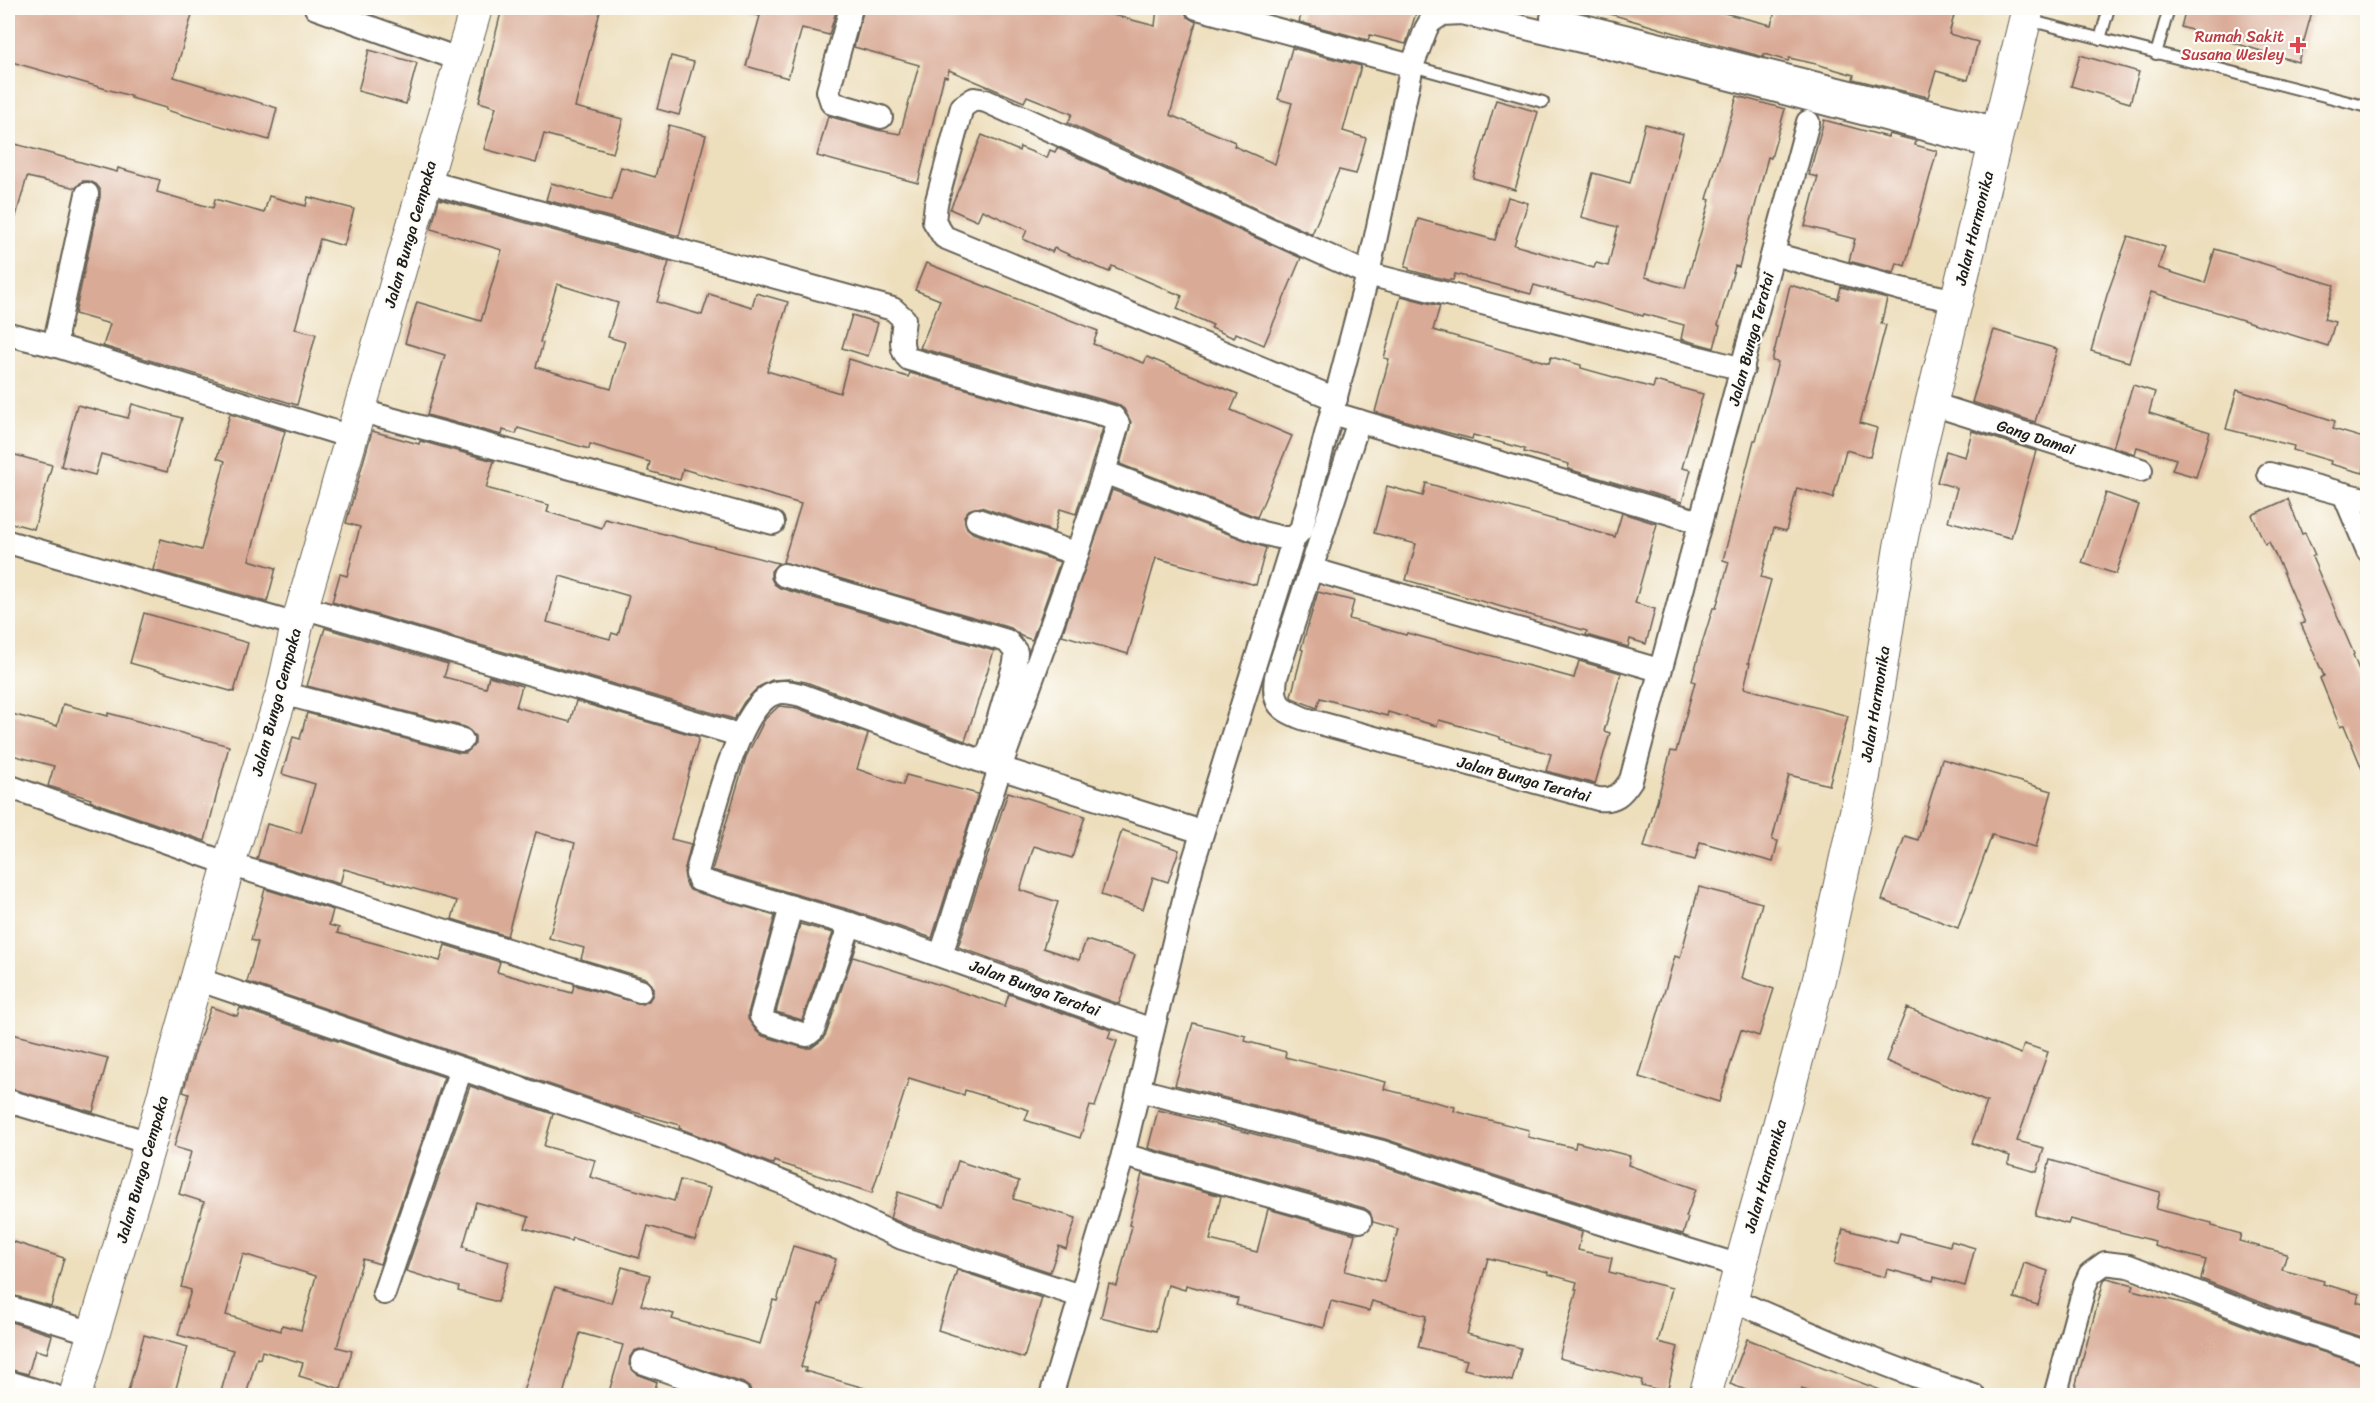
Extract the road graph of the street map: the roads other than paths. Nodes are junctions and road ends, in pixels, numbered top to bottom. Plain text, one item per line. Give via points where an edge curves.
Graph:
1 (316, 8) edge
2 (476, 8) edge
3 (851, 8) edge
4 (1197, 8) edge
5 (1503, 8) edge
6 (2109, 8) edge
7 (2169, 8) edge
8 (2027, 13) edge
9 (1598, 18) edge
10 (2100, 39) junction
11 (2156, 54) junction
12 (461, 60) junction
13 (1412, 66) junction
14 (1543, 102) dead end
15 (2367, 107) edge
16 (881, 117) dead end
17 (1808, 122) dead end
18 (1996, 138) junction
19 (425, 181) junction
20 (87, 194) dead end
21 (1773, 254) junction
22 (1368, 274) junction
23 (1957, 301) junction
24 (8, 334) edge
25 (57, 346) junction
26 (1743, 369) junction
27 (1932, 404) junction
28 (1335, 406) junction
29 (1359, 421) junction
30 (355, 424) junction
31 (2141, 470) dead end
32 (1104, 472) junction
33 (2269, 474) dead end
34 (2344, 494) junction
35 (2367, 500) edge
36 (977, 520) dead end
37 (1700, 522) junction
38 (773, 524) dead end
39 (1294, 537) junction
40 (8, 542) edge
41 (2367, 551) edge
42 (1077, 554) junction
43 (1311, 568) junction
44 (784, 575) dead end
45 (300, 616) junction
46 (1659, 670) junction
47 (282, 693) junction
48 (739, 735) junction
49 (462, 740) dead end
50 (993, 765) junction
51 (8, 786) edge
52 (1202, 832) junction
53 (229, 864) junction
54 (791, 907) junction
55 (850, 924) junction
56 (941, 955) junction
57 (197, 979) junction
58 (640, 991) dead end
59 (1152, 1030) junction
60 (461, 1069) junction
61 (1139, 1090) junction
62 (8, 1101) edge
63 (150, 1143) junction
64 (1123, 1155) junction
65 (1360, 1221) dead end
66 (1740, 1266) junction
67 (384, 1293) dead end
68 (1080, 1296) junction
69 (1731, 1299) junction
70 (8, 1307) edge
71 (93, 1333) junction
72 (2367, 1353) edge
73 (642, 1362) dead end
74 (8, 1382) edge
75 (54, 1395) edge
76 (75, 1395) edge
77 (739, 1395) edge
78 (1051, 1395) edge
79 (1705, 1395) edge
80 (1974, 1395) edge
81 (2055, 1395) edge

1 - 12 street
2 - 12 street, Jalan Bunga Cempaka
3 - 16 street via 829,98 832,103
4 - 13 street
5 - 9 street
6 - 10 lane
7 - 11 lane
8 - 10 lane
8 - 18 street, Jalan Harmonika
9 - 18 street
10 - 11 lane
11 - 15 lane
12 - 19 street, Jalan Bunga Cempaka
13 - 14 lane
13 - 18 street via 1430,22 1442,14 1462,13
13 - 22 street
17 - 21 street, Jalan Bunga Teratai
18 - 23 street, Jalan Harmonika
19 - 30 street, Jalan Bunga Cempaka
19 - 32 street via 893,309 904,319 902,345 909,359 1113,417 1118,424
20 - 25 street
21 - 23 street, Jalan Bunga Teratai
21 - 26 street, Jalan Bunga Teratai
22 - 26 street
22 - 28 street
22 - 28 street via 986,101 974,99 962,107 936,204 934,221 944,237
23 - 27 street, Jalan Harmonika
24 - 25 street
25 - 30 street
26 - 37 street, Jalan Bunga Teratai
27 - 31 street, Gang Damai
27 - 66 street, Jalan Harmonika via 1902,536 1864,776 1837,900
28 - 29 street
28 - 39 street via 1301,530
29 - 37 street
29 - 43 street, Jalan Bunga Teratai
30 - 38 street
30 - 45 street, Jalan Bunga Cempaka
32 - 39 street via 1262,533
32 - 42 street
33 - 34 street
34 - 35 street
34 - 41 street
36 - 42 street
37 - 46 street, Jalan Bunga Teratai
39 - 52 street
40 - 45 street
42 - 50 street
43 - 46 street
43 - 46 street, Jalan Bunga Teratai via 1274,688 1281,708 1305,719 1608,800 1617,797 1631,780
44 - 50 street via 1007,641 1016,652 1016,663
45 - 47 street, Jalan Bunga Cempaka
45 - 48 street
47 - 49 street
47 - 53 street, Jalan Bunga Cempaka
48 - 50 street via 766,698 789,692
48 - 54 street, Jalan Bunga Teratai via 697,874 699,880
50 - 52 street
50 - 56 street
51 - 53 street
52 - 59 street
53 - 57 street, Jalan Bunga Cempaka
53 - 58 street
54 - 55 street, Jalan Bunga Teratai
54 - 55 street via 761,1016 767,1023 802,1034 813,1030
55 - 56 street, Jalan Bunga Teratai
56 - 59 street, Jalan Bunga Teratai
57 - 60 street
57 - 63 street, Jalan Bunga Cempaka
59 - 61 street
60 - 67 street
60 - 68 street via 703,1152 791,1186 903,1238
61 - 64 street
61 - 66 street via 1382,1152
62 - 63 street
63 - 71 street, Jalan Bunga Cempaka
64 - 65 street
64 - 68 street
66 - 69 street, Jalan Harmonika
68 - 78 street
69 - 79 street, Jalan Harmonika
69 - 80 street via 1878,1362
70 - 71 street
71 - 76 street, Jalan Bunga Cempaka
72 - 81 street via 2273,1322 2129,1266 2105,1263 2090,1274 2085,1285
73 - 77 street
74 - 75 street

